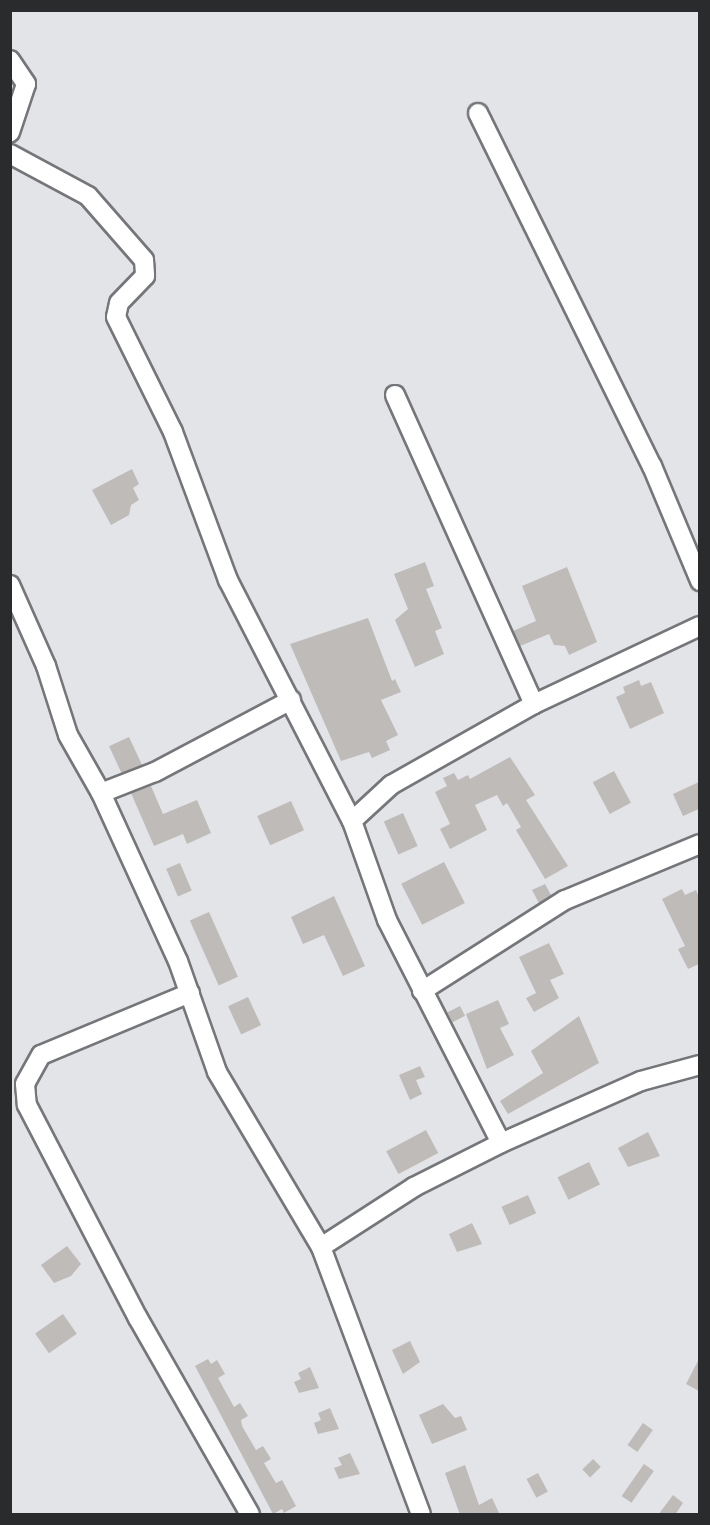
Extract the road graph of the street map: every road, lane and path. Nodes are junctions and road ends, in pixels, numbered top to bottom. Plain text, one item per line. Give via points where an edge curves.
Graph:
1 (10, 60) edge
2 (478, 113) dead end
3 (10, 132) edge
4 (10, 154) edge
5 (395, 395) dead end
6 (699, 581) edge
7 (13, 596) edge
8 (699, 626) edge
9 (291, 700) junction
10 (534, 704) junction
11 (101, 793) junction
12 (352, 821) junction
13 (699, 844) edge
14 (422, 991) junction
15 (190, 993) junction
16 (699, 1065) edge
17 (501, 1143) junction
18 (321, 1247) junction
19 (250, 1515) edge
20 (421, 1515) edge

1 - 3 street via 26,84
2 - 6 street via 652,466
4 - 9 street via 88,196 144,260 145,276 119,303 116,317 173,432 228,580
5 - 10 street
7 - 11 street via 46,666 68,735
8 - 10 street
9 - 11 street via 155,772
9 - 12 street
10 - 12 street via 391,785
11 - 15 street
12 - 14 street via 387,920
13 - 14 street via 565,900
14 - 17 street
15 - 18 street via 218,1072
15 - 19 street via 41,1056 25,1084 27,1105 138,1318
16 - 17 street via 641,1081
17 - 18 street via 414,1187
18 - 20 street

